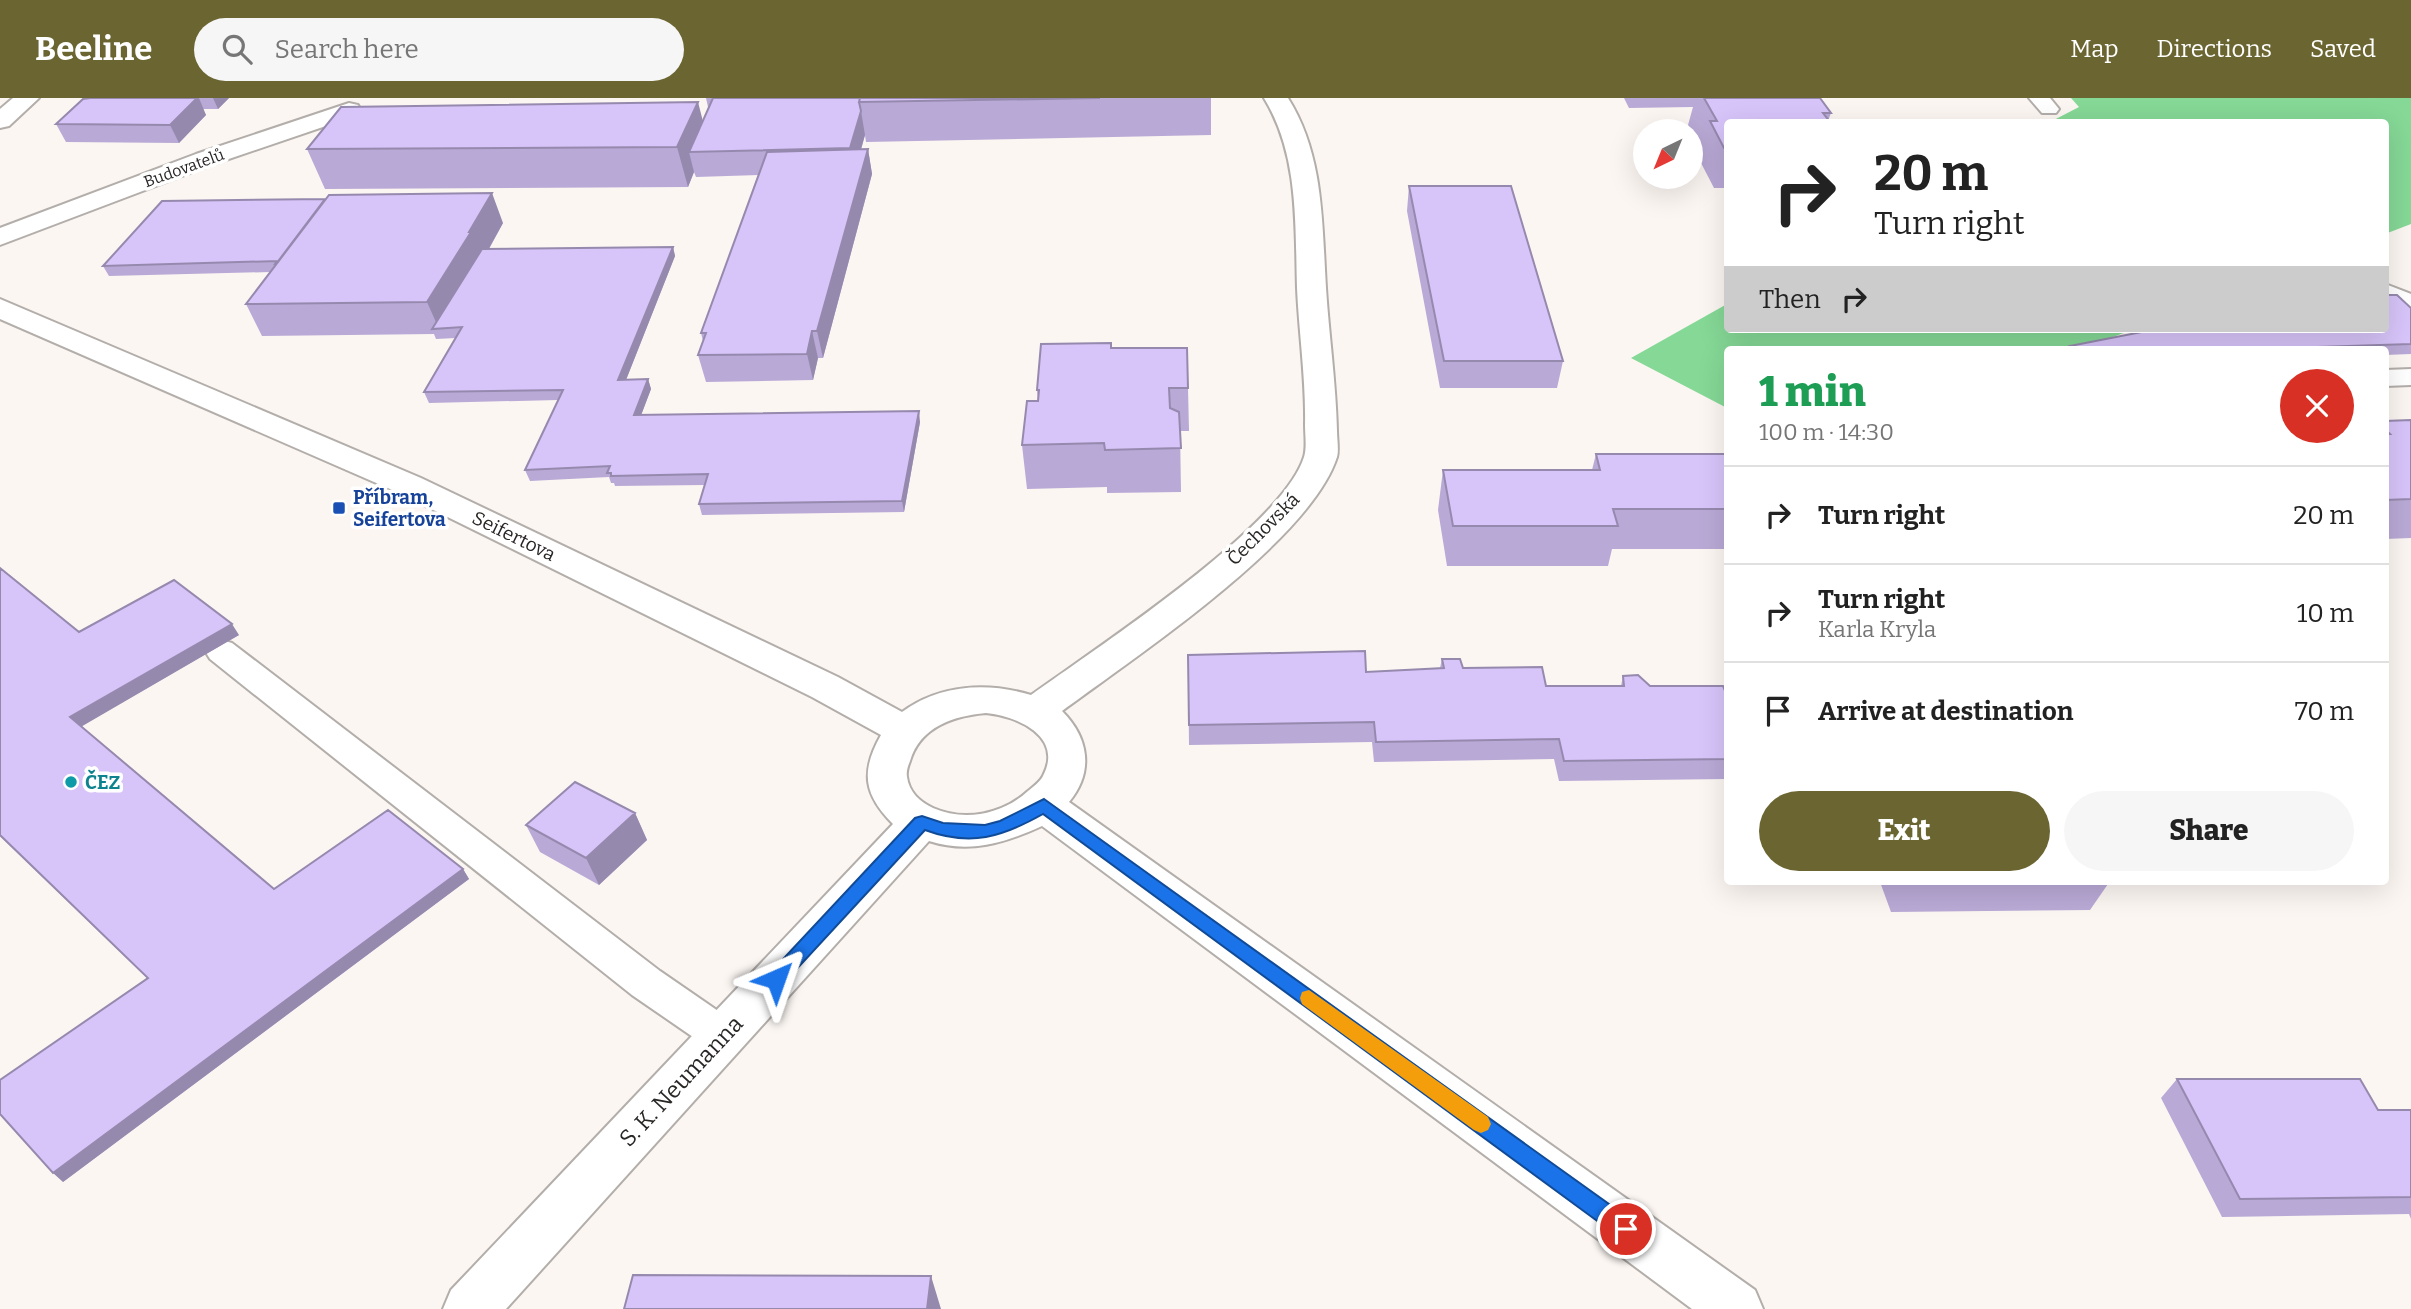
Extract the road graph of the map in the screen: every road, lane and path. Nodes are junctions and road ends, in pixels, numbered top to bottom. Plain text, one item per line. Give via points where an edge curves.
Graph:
1 (27, 98) edge
2 (1276, 98) edge
3 (341, 104) edge
4 (0, 121) edge
5 (0, 237) edge
6 (0, 308) edge
7 (2411, 377) edge
8 (2389, 378) edge
9 (221, 651) dead end
10 (1036, 711) junction
11 (905, 731) junction
12 (1044, 806) junction
13 (922, 822) junction
14 (723, 1036) junction
15 (470, 1309) edge
16 (1735, 1309) edge

1 - 4 street
2 - 10 street, Čechovská via 1291,122 1307,185 1321,456 1298,498 1255,542 1181,604
3 - 5 street, Budovatelů
6 - 11 street, Seifertova via 409,485 825,687
7 - 8 lane
9 - 14 lane via 646,983
10 - 11 street via 1004,701 967,701 933,711
10 - 12 street via 1065,744 1059,786
11 - 13 street via 889,757 888,784 902,809
12 - 13 street via 1004,827 985,831 942,830
12 - 16 street
13 - 14 street, S. K. Neumanna
14 - 15 street, S. K. Neumanna

